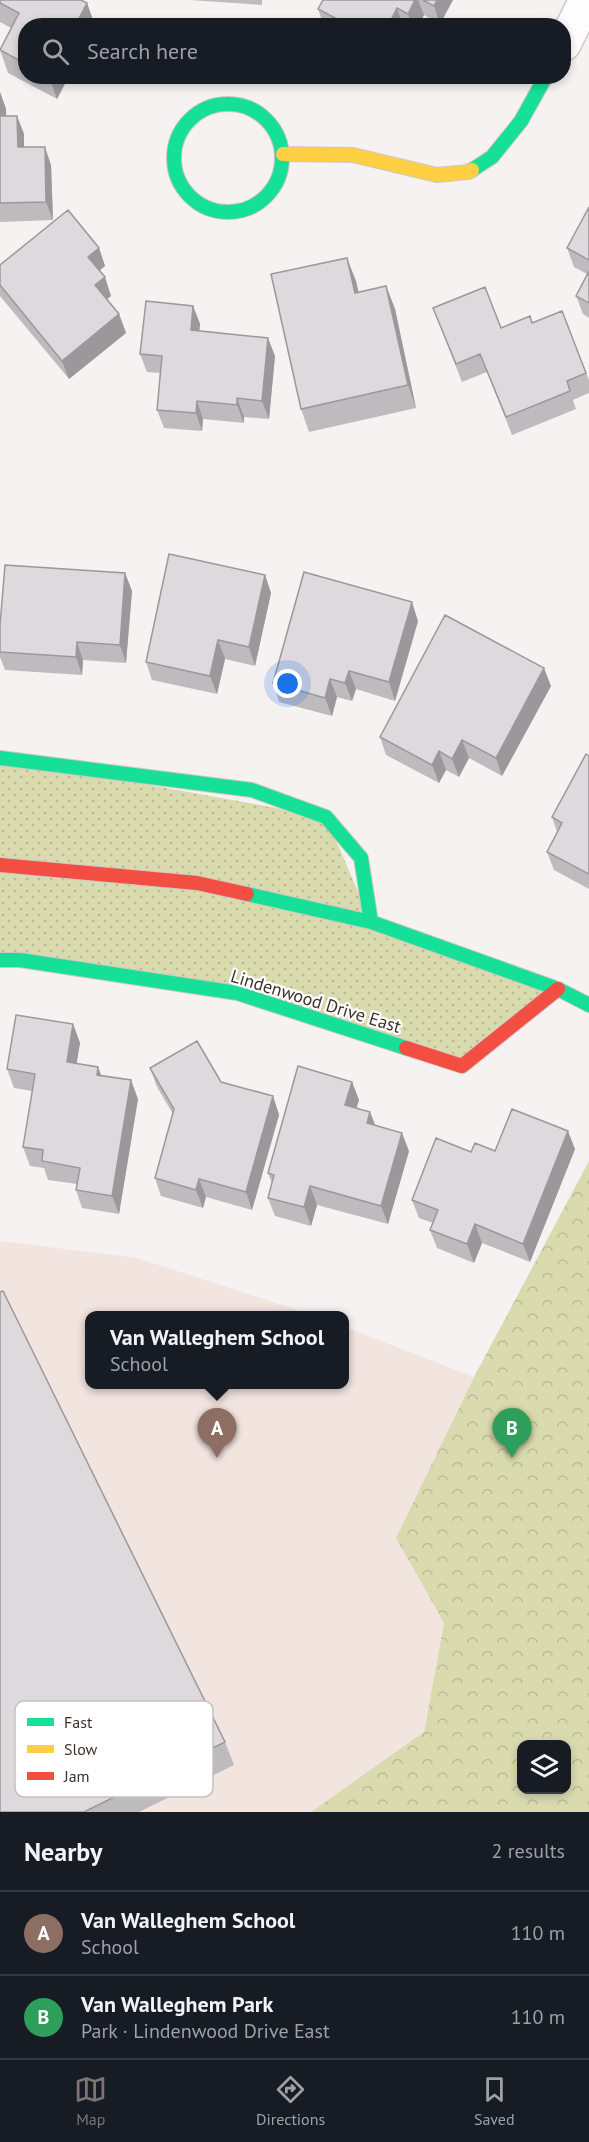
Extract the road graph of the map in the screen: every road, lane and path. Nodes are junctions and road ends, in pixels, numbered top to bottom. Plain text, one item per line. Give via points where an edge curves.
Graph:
1 (586, 0) edge
2 (571, 30) edge
3 (542, 84) edge
4 (283, 154) junction
5 (0, 758) edge
6 (0, 865) edge
7 (371, 922) junction
8 (0, 960) edge
9 (558, 989) junction
10 (589, 1005) edge

1 - 2 street
3 - 4 street via 521,121 492,157 468,172 437,175 352,155
4 - 4 street via 278,136 255,110 221,103 189,119 173,150 180,186 208,209 226,212 245,210 261,201 281,171
5 - 7 street via 252,790 327,817 361,858
6 - 7 street via 197,883
7 - 9 street
8 - 9 street, Lindenwood Drive East via 237,993 462,1066
9 - 10 street

